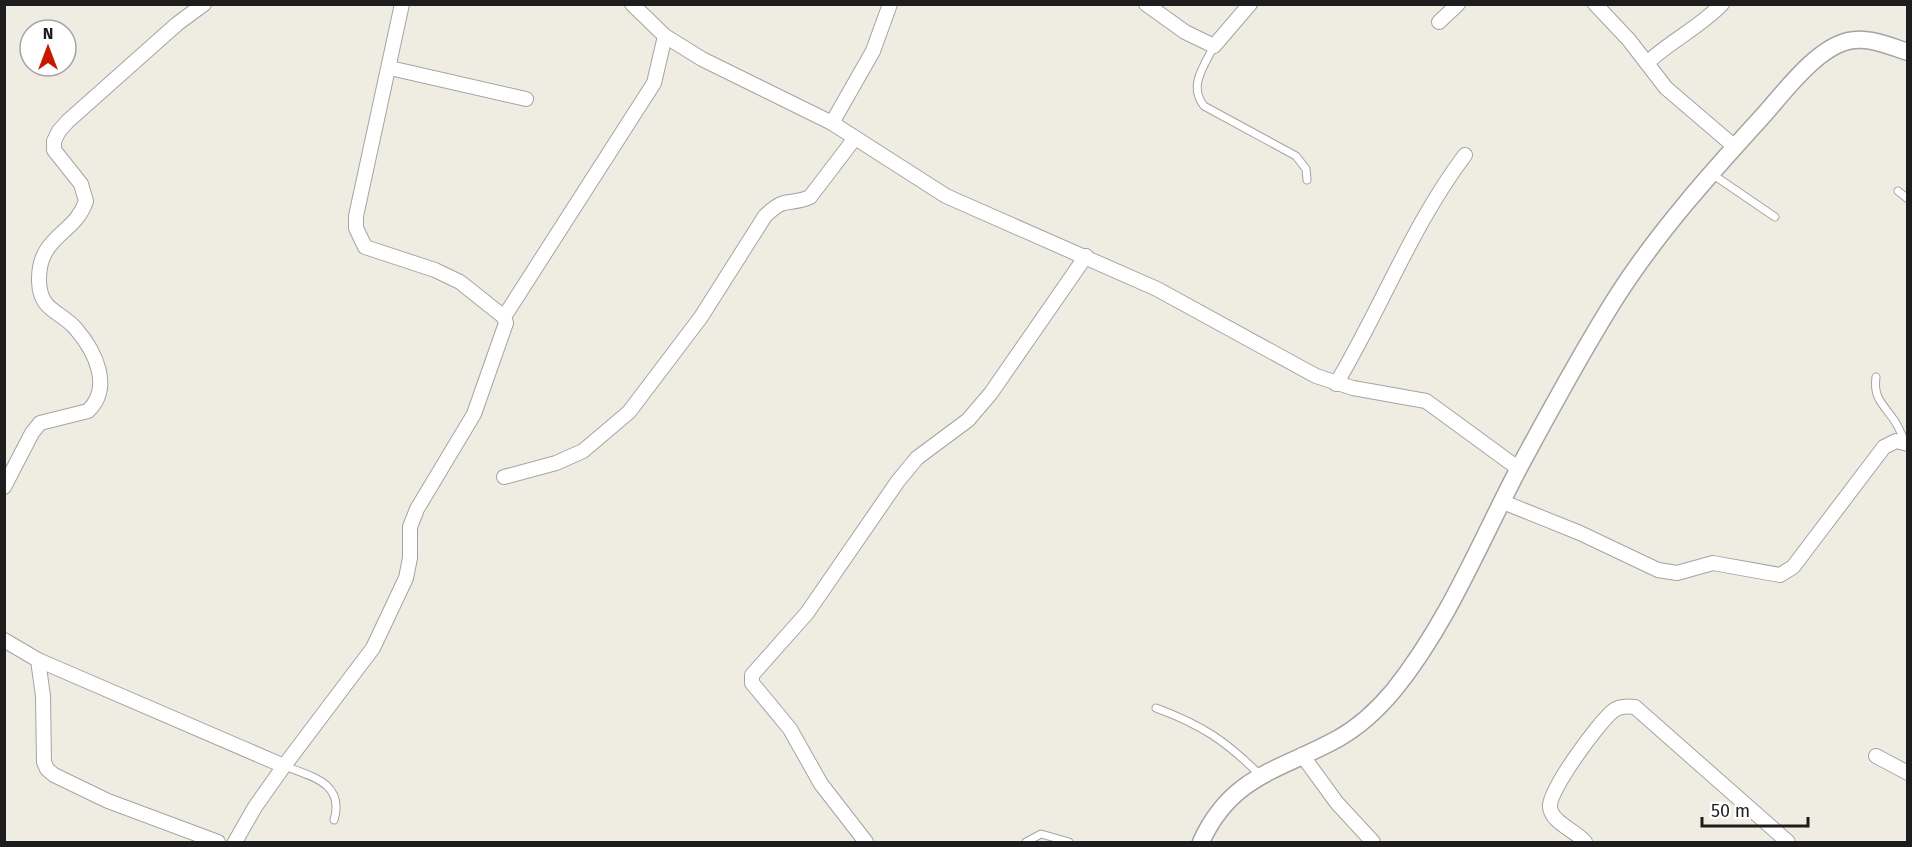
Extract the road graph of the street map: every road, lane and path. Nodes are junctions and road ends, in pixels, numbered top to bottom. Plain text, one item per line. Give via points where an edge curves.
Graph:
1 (204, 4) edge
2 (402, 4) edge
3 (632, 4) edge
4 (890, 4) edge
5 (1146, 4) edge
6 (1250, 4) edge
7 (1458, 4) edge
8 (1595, 4) edge
9 (1722, 4) edge
10 (1439, 22) dead end
11 (665, 36) junction
12 (1214, 46) junction
13 (1908, 52) edge
14 (1647, 63) junction
15 (390, 68) junction
16 (526, 99) dead end
17 (832, 123) junction
18 (855, 138) junction
19 (1735, 147) junction
20 (1464, 155) dead end
21 (1712, 174) junction
22 (1307, 180) dead end
23 (1898, 191) dead end
24 (1908, 199) edge
25 (1775, 217) dead end
26 (1086, 256) junction
27 (504, 317) junction
28 (1876, 377) dead end
29 (1336, 384) junction
30 (1906, 443) edge
31 (1519, 468) junction
32 (504, 477) dead end
33 (4, 486) edge
34 (1503, 502) junction
35 (4, 640) edge
36 (38, 660) junction
37 (1156, 708) dead end
38 (1302, 755) junction
39 (1876, 756) dead end
40 (284, 766) junction
41 (1908, 773) edge
42 (1260, 775) junction
43 (334, 820) dead end
44 (218, 843) edge
45 (235, 843) edge
46 (866, 843) edge
47 (1026, 843) edge
48 (1069, 843) edge
49 (1201, 843) edge
50 (1373, 843) edge
51 (1585, 843) edge
52 (1788, 843) edge

1 - 33 street via 119,74 68,121 54,141 54,150 81,184 86,201 77,218 50,242 43,256 41,293 52,312 75,328 96,360 100,385 88,411 40,423
2 - 15 street
3 - 11 street
4 - 17 street via 873,51
5 - 12 street via 1185,32
6 - 12 street
7 - 10 street
8 - 14 street
9 - 14 street via 1693,31
11 - 17 street via 702,59
11 - 27 street via 654,83
12 - 22 lane via 1197,81 1198,98 1204,106 1296,156
13 - 19 street via 1863,39 1835,45 1804,71
14 - 19 street via 1682,105
15 - 16 street
15 - 27 street via 356,216 360,240 376,252 460,282
17 - 18 street
18 - 26 street via 946,196
18 - 32 street via 810,197 777,204 765,216 701,318 629,412 583,451
19 - 21 street
20 - 29 street via 1443,184
21 - 25 lane
21 - 31 street via 1673,219 1618,295
23 - 24 lane
26 - 29 street
26 - 46 street via 991,393 968,420 917,458 807,613 752,675 752,683 790,729 821,783
27 - 40 street via 506,323 480,402 417,509 410,527 406,578 373,648
28 - 30 lane via 1879,403 1894,419
29 - 31 street via 1426,401
30 - 34 street via 1896,441 1884,447 1793,567 1780,575 1707,562 1677,573 1658,570
31 - 34 street
34 - 38 street via 1455,597 1392,692 1347,732
35 - 36 street
36 - 40 street
36 - 44 street via 47,769 108,801
37 - 42 lane via 1222,740
38 - 42 street
38 - 50 street
39 - 41 street
40 - 43 lane via 320,780 331,790 337,803
40 - 45 street
42 - 49 street via 1239,789 1222,808
47 - 48 lane via 1041,834
51 - 52 street via 1552,816 1550,796 1613,711 1628,706 1635,707

